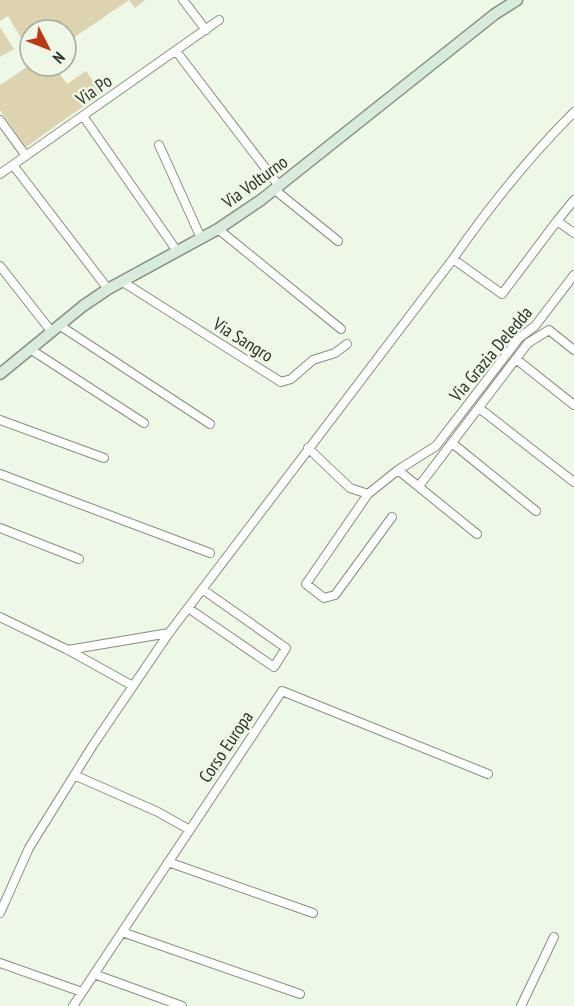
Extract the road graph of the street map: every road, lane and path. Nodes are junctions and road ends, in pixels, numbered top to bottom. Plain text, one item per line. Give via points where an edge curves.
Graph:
1 (183, 0) edge
2 (517, 0) edge
3 (219, 20) dead end
4 (206, 30) junction
5 (176, 51) junction
6 (574, 112) edge
7 (83, 116) junction
8 (0, 120) edge
9 (159, 145) dead end
10 (26, 156) junction
11 (13, 165) junction
12 (0, 174) edge
13 (277, 188) junction
14 (574, 200) edge
15 (557, 221) junction
16 (218, 229) junction
17 (574, 233) edge
18 (201, 238) junction
19 (338, 242) dead end
20 (177, 251) junction
21 (453, 259) junction
22 (0, 266) edge
23 (574, 274) edge
24 (123, 282) junction
25 (108, 289) junction
26 (55, 328) junction
27 (341, 329) dead end
28 (347, 344) dead end
29 (30, 349) junction
30 (574, 350) edge
31 (516, 359) junction
32 (0, 374) edge
33 (574, 405) edge
34 (479, 408) junction
35 (0, 420) edge
36 (144, 423) dead end
37 (210, 424) dead end
38 (452, 443) junction
39 (308, 448) junction
40 (104, 458) dead end
41 (398, 470) junction
42 (0, 474) edge
43 (574, 482) edge
44 (419, 486) junction
45 (368, 494) junction
46 (536, 512) dead end
47 (392, 517) dead end
48 (0, 528) edge
49 (477, 534) dead end
50 (210, 553) dead end
51 (79, 559) dead end
52 (202, 589) junction
53 (188, 608) junction
54 (0, 617) edge
55 (169, 633) junction
56 (68, 650) junction
57 (133, 686) junction
58 (488, 774) dead end
59 (74, 775) junction
60 (189, 830) junction
61 (168, 862) junction
62 (0, 913) edge
63 (314, 913) dead end
64 (122, 932) junction
65 (554, 937) dead end
66 (0, 963) edge
67 (94, 974) junction
68 (82, 992) junction
69 (300, 994) dead end
70 (73, 1006) edge
71 (182, 1006) edge
72 (521, 1006) edge

1 - 4 street
2 - 13 street, Via Volturno
3 - 4 street, Via Po
4 - 5 street, Via Po
5 - 7 street, Via Po
5 - 13 street
6 - 21 street via 517,174
7 - 10 street, Via Po
7 - 20 street
8 - 10 street
9 - 18 street
10 - 11 street, Via Po
11 - 12 street, Via Po
11 - 25 street
13 - 16 street, Via Volturno
13 - 19 street
14 - 15 street, Via Grazia Deledda
15 - 17 street
15 - 21 street, Via Grazia Deledda via 502,294
16 - 18 street, Via Volturno
16 - 27 street
18 - 20 street, Via Volturno
20 - 24 street, Via Volturno
21 - 39 street
22 - 26 street
23 - 41 street, Via Grazia Deledda via 436,446
24 - 25 street, Via Volturno
24 - 28 street, Via Sangro via 281,382 291,379 313,360 335,353
25 - 26 street, Via Volturno
26 - 29 street, Via Volturno
26 - 37 street
29 - 32 street, Via Volturno
29 - 36 street
30 - 31 street via 549,330 528,343
31 - 33 street
31 - 34 street
34 - 38 street
34 - 43 street
35 - 40 street
38 - 44 street
38 - 46 street
39 - 45 street via 350,488
39 - 52 street
41 - 44 street
41 - 45 street, Via Grazia Deledda
42 - 50 street
44 - 49 street
45 - 47 street, Via Grazia Deledda via 306,584 324,598 335,595
48 - 51 street
52 - 53 street
52 - 53 street via 286,648 274,666
53 - 55 street
54 - 56 street
55 - 56 street
55 - 57 street
56 - 57 street
57 - 59 street
58 - 60 street, Corso Europa via 282,691
59 - 60 street
59 - 62 street via 29,848
60 - 61 street, Corso Europa
61 - 63 street
61 - 64 street, Corso Europa
64 - 67 street, Corso Europa
64 - 69 street
65 - 72 street
66 - 68 street
67 - 68 street, Corso Europa
67 - 71 street
68 - 70 street, Corso Europa

